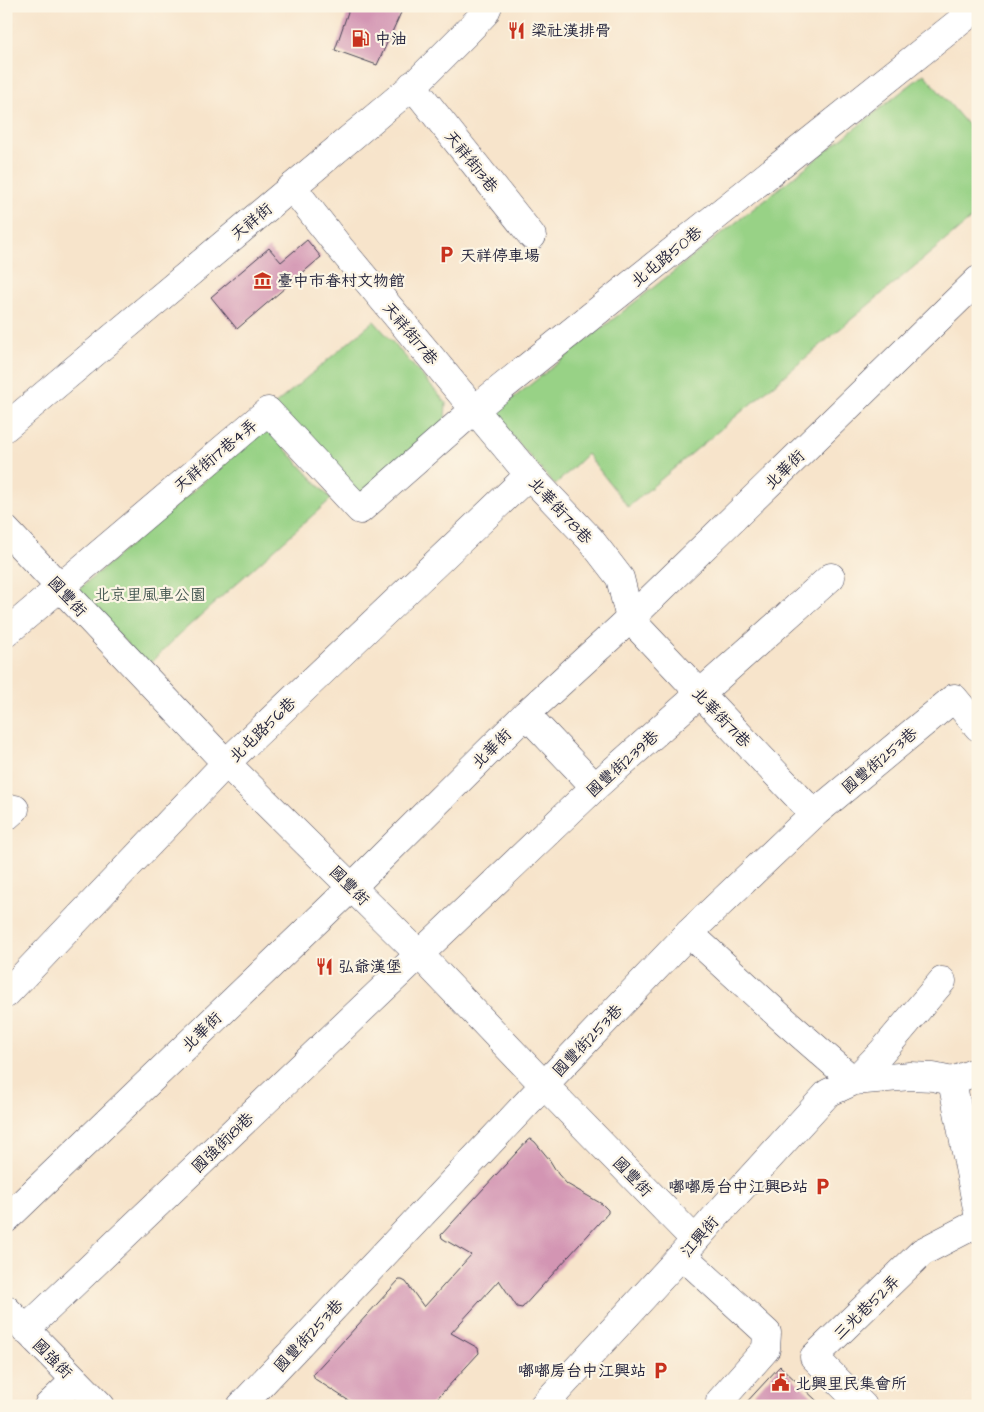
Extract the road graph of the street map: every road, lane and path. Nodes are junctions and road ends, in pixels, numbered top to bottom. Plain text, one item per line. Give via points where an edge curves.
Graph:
1 (488, 6) edge
2 (978, 8) edge
3 (412, 86) junction
4 (292, 187) junction
5 (532, 236) dead end
6 (978, 280) edge
7 (475, 409) junction
8 (6, 427) edge
9 (529, 476) junction
10 (360, 510) joint
11 (6, 530) edge
12 (830, 577) dead end
13 (59, 587) junction
14 (630, 619) junction
15 (6, 633) edge
16 (700, 694) junction
17 (526, 714) junction
18 (978, 727) edge
19 (226, 763) junction
20 (595, 787) junction
21 (814, 814) junction
22 (352, 887) junction
23 (689, 933) junction
24 (419, 954) junction
25 (942, 981) dead end
26 (6, 994) edge
27 (978, 1071) edge
28 (854, 1081) junction
29 (952, 1081) junction
30 (544, 1085) junction
31 (978, 1213) edge
32 (6, 1219) edge
33 (978, 1223) edge
34 (689, 1247) junction
35 (6, 1309) edge
36 (25, 1330) junction
37 (75, 1380) junction
38 (720, 1401) dead end
39 (48, 1406) edge
40 (101, 1406) edge
41 (241, 1406) edge
42 (543, 1406) edge
43 (862, 1406) edge

1 - 3 street, 天祥街 via 466,34
2 - 7 street, 北屯路50巷
3 - 4 street, 天祥街
3 - 5 street, 天祥街13巷
4 - 7 street, 天祥街17巷
4 - 8 street, 天祥街
6 - 14 street, 北華街
7 - 9 street, 北華街78巷
7 - 10 street, 北屯路50巷
9 - 14 street, 北華街78巷 via 590,539 620,578
9 - 19 street, 北屯路56巷
10 - 13 street, 天祥街17巷4弄 via 268,411
11 - 13 street, 國豐街
12 - 16 street, 國豐街239巷
13 - 15 street
13 - 19 street, 國豐街
14 - 16 street, 北華街71巷
14 - 17 street, 北華街
16 - 20 street, 國豐街239巷
16 - 21 street, 北華街71巷
17 - 20 street
17 - 22 street, 北華街
18 - 21 street, 國豐街253巷 via 954,698
19 - 22 street, 國豐街
19 - 26 street, 北屯路56巷
20 - 24 street, 國豐街239巷
21 - 23 street, 國豐街253巷
22 - 24 street, 國豐街
22 - 32 street, 北華街
23 - 28 street
23 - 30 street, 國豐街253巷
24 - 30 street, 國豐街
24 - 36 street, 國強街181巷
25 - 28 street
27 - 29 street
28 - 29 street, 江興街 via 910,1076
28 - 34 street, 江興街 via 828,1093
29 - 31 street
30 - 34 street, 國豐街
30 - 41 street, 國豐街253巷
33 - 43 street, 三光巷52弄 via 922,1252 814,1357
34 - 38 street, 國豐街 via 766,1334 766,1349
34 - 42 street, 江興街
35 - 36 street, 國強街
36 - 37 street, 國強街
37 - 39 street
37 - 40 street, 國強街

